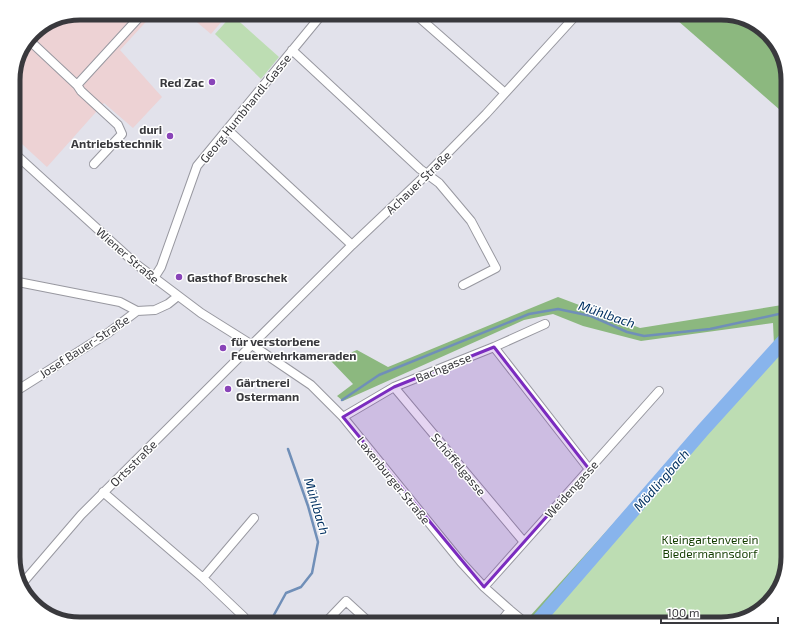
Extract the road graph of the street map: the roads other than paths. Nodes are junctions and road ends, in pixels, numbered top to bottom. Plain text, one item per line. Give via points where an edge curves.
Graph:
1 (137, 20) edge
2 (317, 20) edge
3 (422, 20) edge
4 (572, 20) edge
5 (33, 43) edge
6 (292, 50) junction
7 (77, 85) junction
8 (505, 93) junction
9 (228, 130) junction
10 (20, 158) edge
11 (94, 164) dead end
12 (427, 174) junction
13 (352, 245) junction
14 (154, 278) junction
15 (20, 282) edge
16 (463, 285) dead end
17 (178, 296) junction
18 (137, 311) junction
19 (545, 324) dead end
20 (252, 345) junction
21 (494, 347) junction
22 (394, 387) junction
23 (20, 389) edge
24 (659, 391) dead end
25 (343, 417) junction
26 (589, 469) junction
27 (103, 492) junction
28 (254, 518) dead end
29 (524, 542) junction
30 (203, 578) junction
31 (25, 580) edge
32 (484, 588) junction
33 (510, 610) junction
34 (244, 617) dead end
35 (331, 617) edge
36 (363, 617) edge
37 (504, 617) edge
38 (519, 617) edge

1 - 7 street
2 - 6 street, Georg Humbhandl-Gasse
3 - 8 street
4 - 8 street, Achauer Straße
5 - 7 street
6 - 9 street, Georg Humbhandl-Gasse
6 - 12 street
7 - 11 street via 118,124 122,134
8 - 12 street, Achauer Straße
9 - 13 street
9 - 14 street, Georg Humbhandl-Gasse via 197,166 161,267
10 - 14 street, Wiener Straße
12 - 13 street, Achauer Straße
12 - 16 street via 439,183 471,221 496,268
13 - 20 street, Achauer Straße
14 - 17 street, Wiener Straße
15 - 18 street via 120,302
17 - 18 street, Josef Bauer-Straße via 155,310
17 - 20 street, Wiener Straße
18 - 23 street, Josef Bauer-Straße via 108,333
19 - 21 street, Bachgasse
20 - 25 street, Laxenburger Straße via 311,385
20 - 27 street, Ortsstraße
21 - 22 street, Bachgasse
21 - 26 street
22 - 25 street, Bachgasse
22 - 29 street, Schöffelgasse
24 - 26 street, Weidengasse
25 - 32 street, Laxenburger Straße
26 - 29 street, Weidengasse
27 - 30 street
27 - 31 street, Ortsstraße
28 - 30 street
29 - 32 street, Weidengasse
30 - 34 street
32 - 33 street, Laxenburger Straße
33 - 37 street
33 - 38 street, Laxenburger Straße
35 - 36 street via 346,601

